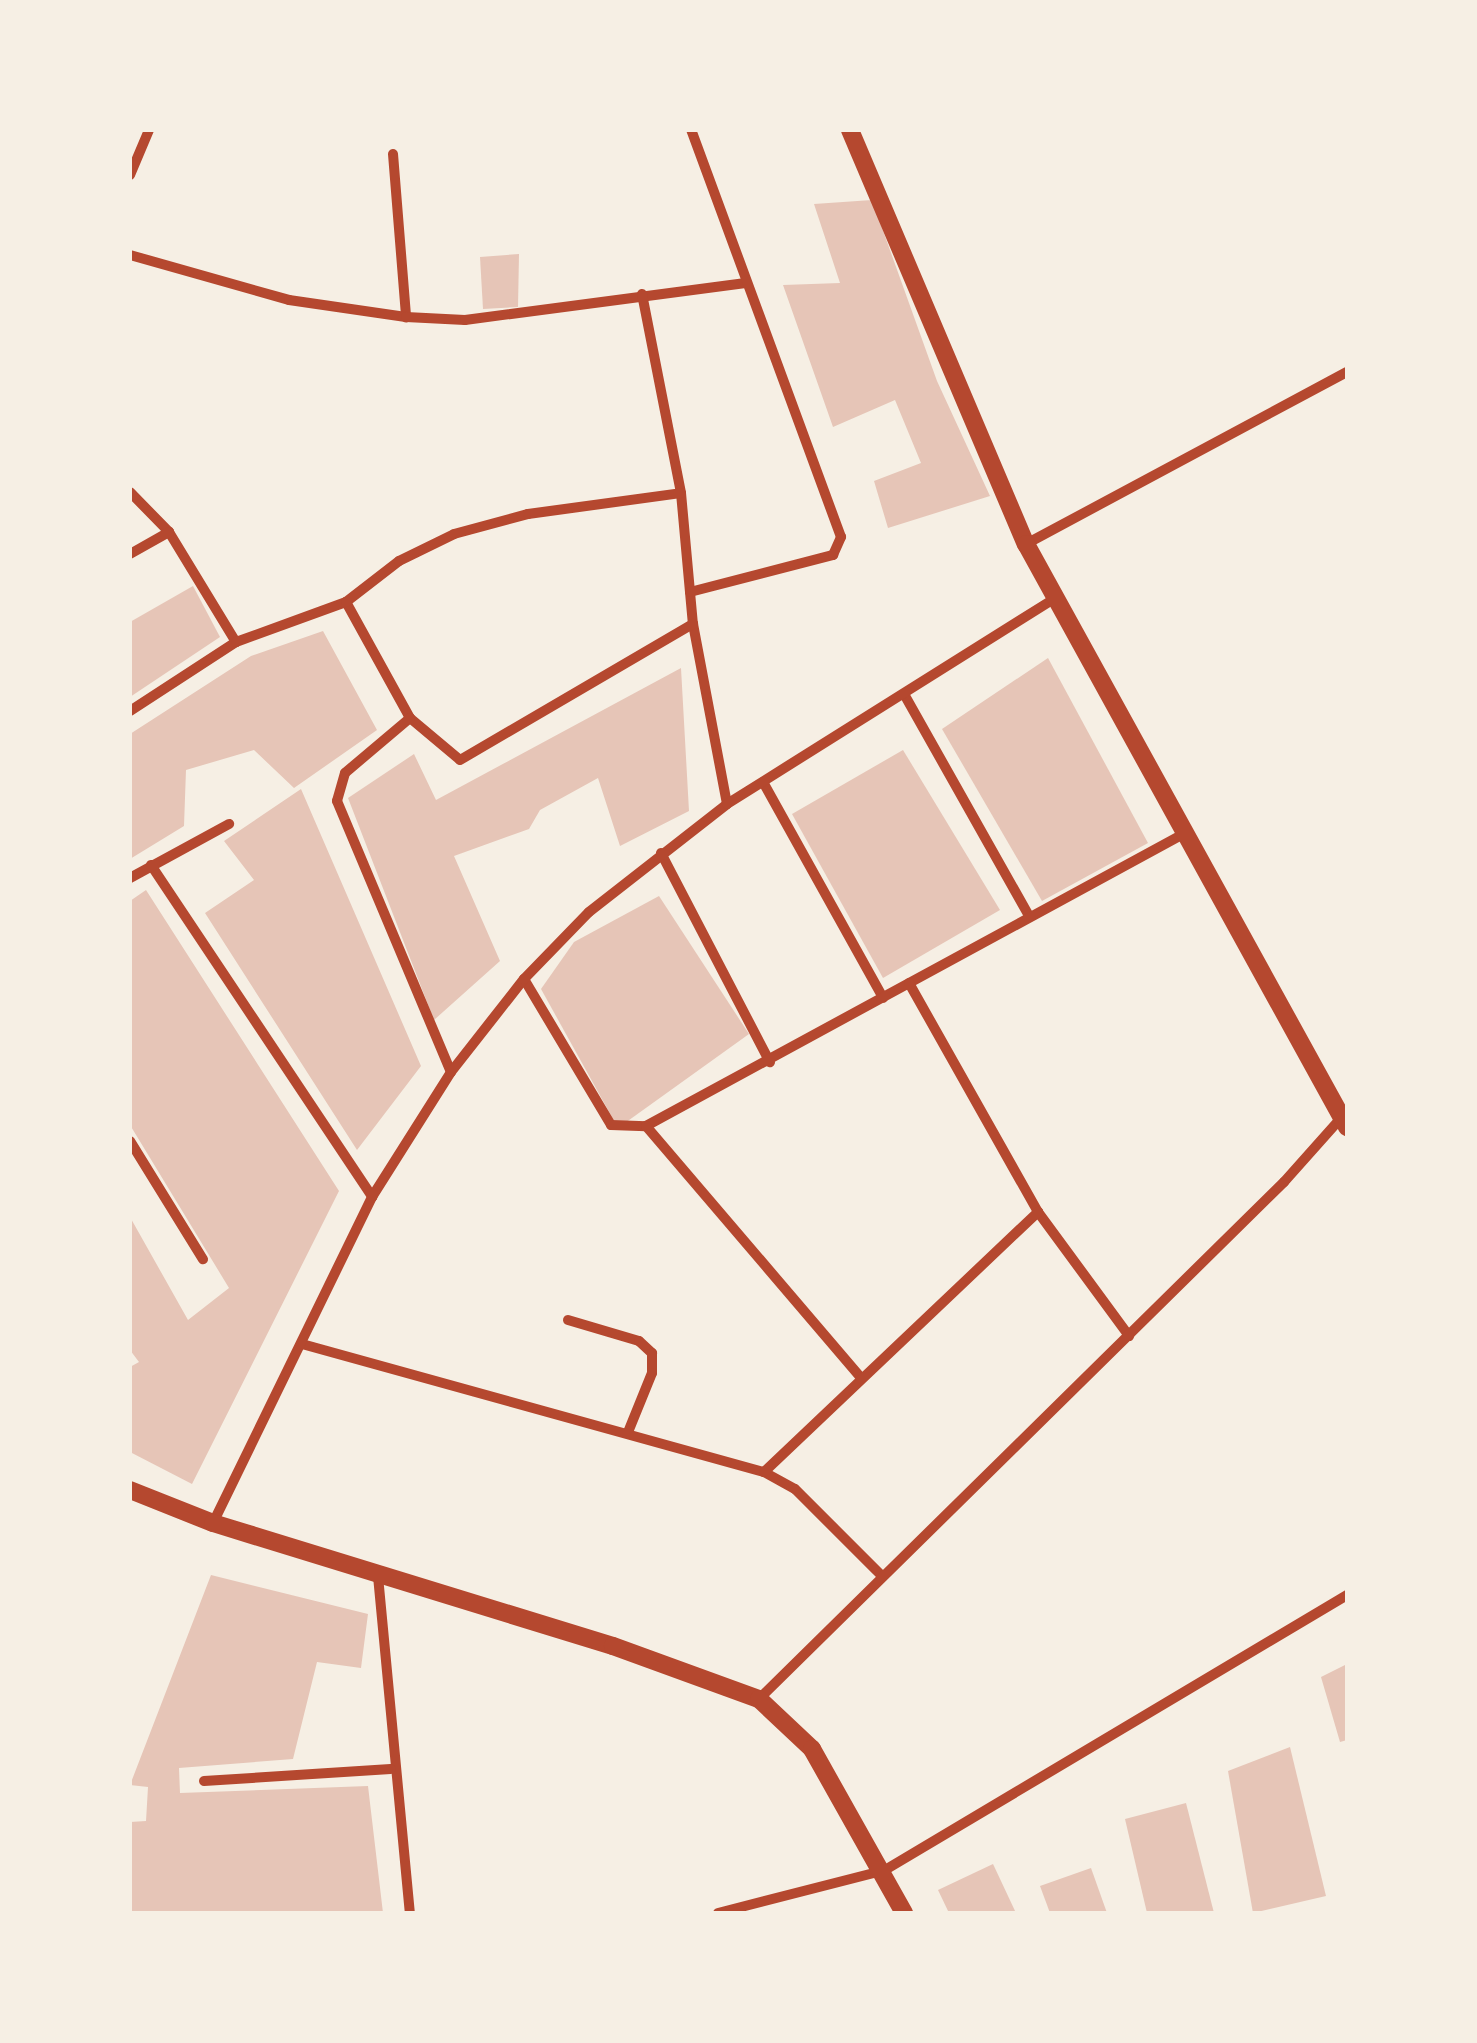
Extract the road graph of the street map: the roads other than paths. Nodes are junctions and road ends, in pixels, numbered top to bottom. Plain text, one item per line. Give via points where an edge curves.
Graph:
1 (149, 130) edge
2 (692, 130) edge
3 (850, 130) edge
4 (393, 154) dead end
5 (130, 175) edge
6 (130, 255) edge
7 (746, 283) junction
8 (642, 294) junction
9 (406, 318) junction
10 (1347, 372) edge
11 (130, 492) edge
12 (681, 493) junction
13 (169, 532) junction
14 (1026, 544) junction
15 (130, 554) edge
16 (690, 592) junction
17 (1054, 600) junction
18 (346, 602) junction
19 (693, 624) junction
20 (236, 642) junction
21 (904, 694) junction
22 (130, 711) edge
23 (410, 718) junction
24 (763, 782) junction
25 (726, 804) junction
26 (229, 824) dead end
27 (1187, 832) junction
28 (661, 853) junction
29 (151, 865) junction
30 (130, 878) edge
31 (1029, 916) junction
32 (524, 980) junction
33 (909, 983) junction
34 (883, 998) junction
35 (770, 1062) junction
36 (451, 1072) junction
37 (1344, 1122) edge
38 (646, 1126) junction
39 (130, 1141) edge
40 (372, 1197) junction
41 (1038, 1212) junction
42 (203, 1259) dead end
43 (568, 1320) dead end
44 (1129, 1336) junction
45 (302, 1344) junction
46 (861, 1378) junction
47 (628, 1432) junction
48 (764, 1472) junction
49 (130, 1490) edge
50 (213, 1523) junction
51 (882, 1575) junction
52 (378, 1576) junction
53 (1347, 1595) edge
54 (760, 1698) junction
55 (392, 1769) junction
56 (204, 1782) dead end
57 (884, 1870) junction
58 (410, 1913) edge
59 (718, 1913) edge
60 (904, 1913) edge

1 - 5 street
2 - 7 street
3 - 14 street
4 - 9 street
6 - 9 street via 289,300
7 - 8 street
7 - 16 street via 842,536 833,555
8 - 9 street via 465,320
8 - 12 street
10 - 14 street
11 - 13 street
12 - 16 street
12 - 18 street via 528,514 454,534 399,561
13 - 15 street
13 - 20 street
14 - 17 street
16 - 19 street
17 - 21 street
17 - 27 street
18 - 20 street
18 - 23 street
19 - 23 street via 471,758 450,758
19 - 25 street
20 - 22 street
21 - 24 street
21 - 31 street
23 - 36 street via 345,773 337,801
24 - 25 street
24 - 34 street
25 - 28 street
26 - 29 street
27 - 31 street
27 - 37 street
28 - 32 street via 589,912
28 - 35 street
29 - 30 street
29 - 40 street
31 - 33 street
32 - 36 street
32 - 38 street via 606,1119 618,1129
33 - 34 street
33 - 41 street
34 - 35 street
35 - 38 street
36 - 40 street
37 - 44 street
38 - 46 street
39 - 42 street
40 - 45 street
41 - 44 street
41 - 46 street
43 - 47 street via 639,1340 652,1353 652,1373
44 - 51 street
45 - 47 street
45 - 50 street
46 - 48 street
47 - 48 street
48 - 51 street via 795,1489
49 - 50 street
50 - 52 street
51 - 54 street
52 - 54 street
52 - 55 street
53 - 57 street
54 - 57 street via 812,1750
55 - 56 street
55 - 58 street
57 - 59 street
57 - 60 street

